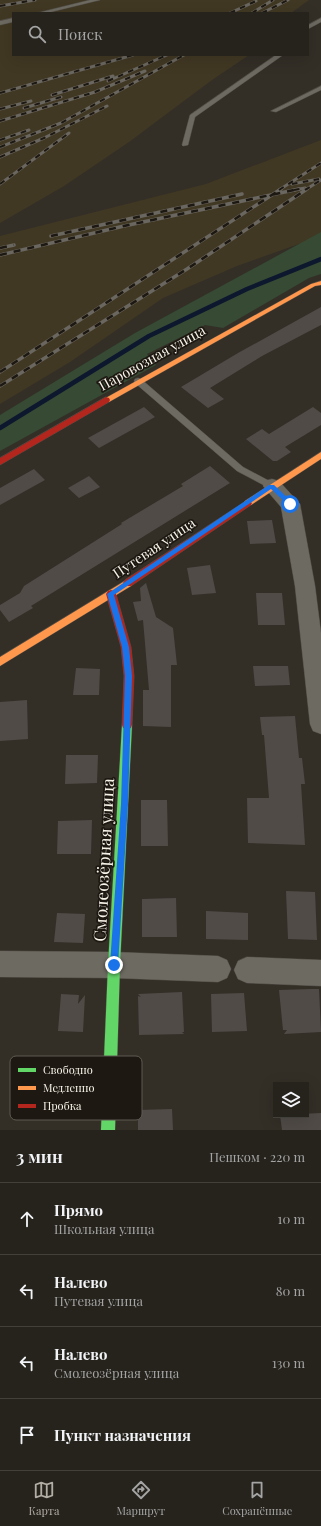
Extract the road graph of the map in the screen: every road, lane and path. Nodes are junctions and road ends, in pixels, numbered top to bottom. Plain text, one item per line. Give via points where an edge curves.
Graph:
1 (97, 0) edge
2 (44, 12) edge
3 (12, 20) edge
4 (321, 20) edge
5 (0, 23) edge
6 (309, 26) edge
7 (279, 56) edge
8 (321, 88) edge
9 (274, 110) dead end
10 (185, 145) dead end
11 (321, 283) edge
12 (138, 381) junction
13 (321, 455) edge
14 (0, 462) edge
15 (272, 486) junction
16 (313, 586) edge
17 (111, 594) junction
18 (0, 662) edge
19 (321, 724) edge
20 (0, 964) edge
21 (114, 965) junction
22 (218, 969) dead end
23 (247, 970) dead end
24 (321, 973) edge
25 (111, 1056) edge
26 (108, 1120) edge
27 (108, 1130) edge

1 - 2 lane
3 - 5 lane
4 - 6 lane
7 - 10 lane via 192,116
8 - 9 lane
11 - 12 street, Паровозная улица via 313,285
12 - 14 street, Паровозная улица
12 - 15 lane via 240,469
13 - 15 street, Путевая улица
15 - 16 street via 290,504
15 - 17 street, Путевая улица
16 - 19 street
17 - 18 street, Путевая улица
17 - 21 street, Смолеозёрная улица via 126,647 129,676
20 - 21 street
21 - 22 street
21 - 25 street, Смолеозёрная улица
23 - 24 street
26 - 27 street, Смолеозёрная улица

